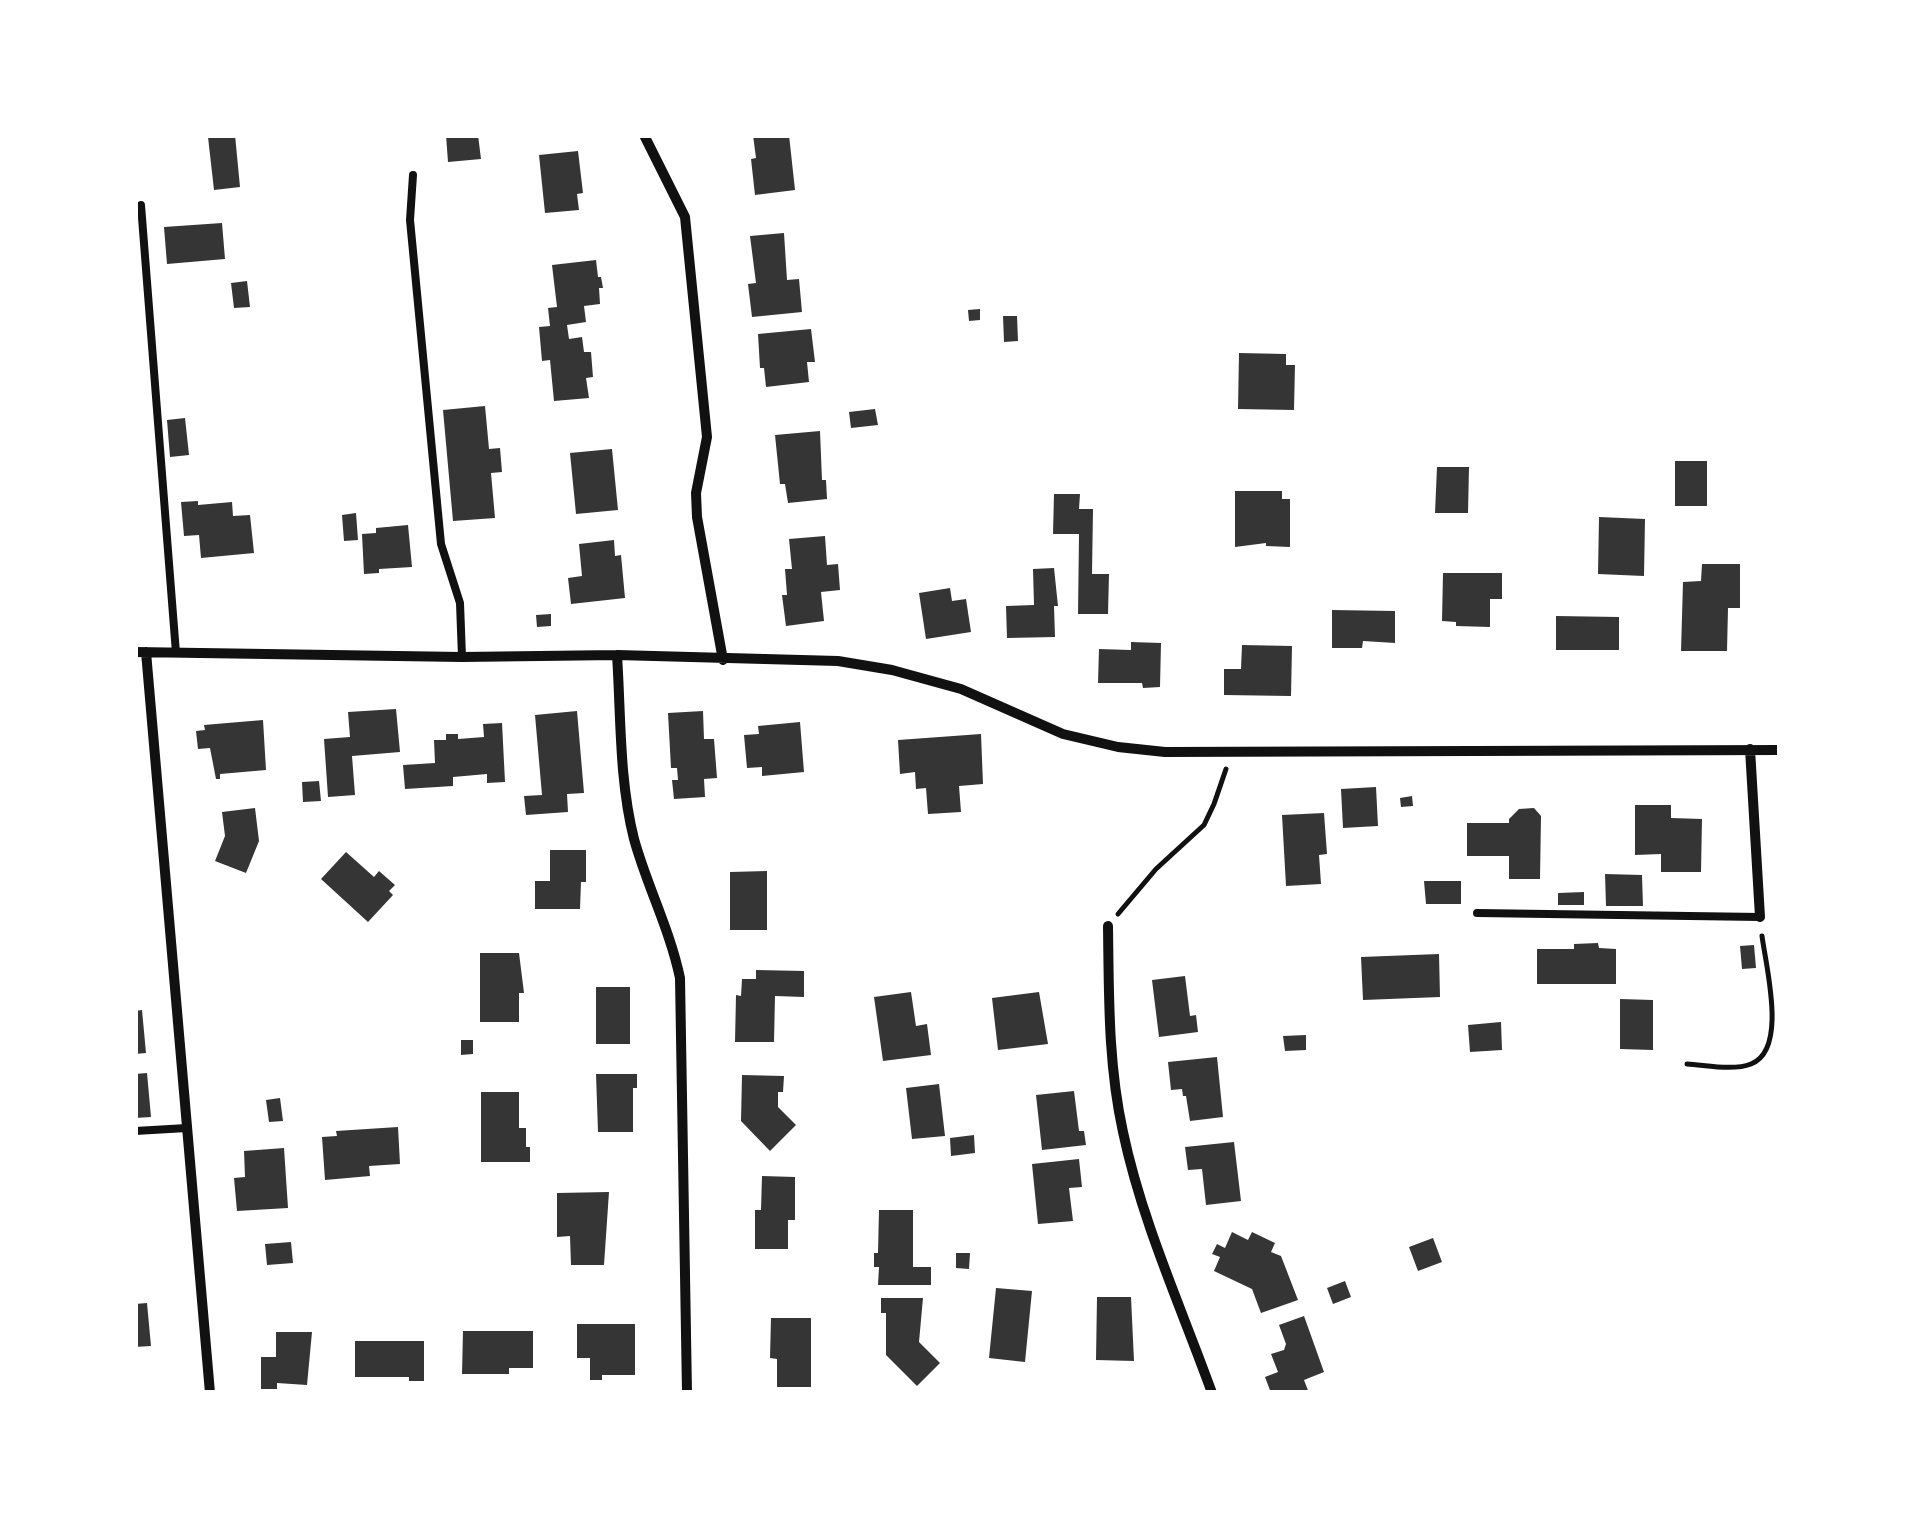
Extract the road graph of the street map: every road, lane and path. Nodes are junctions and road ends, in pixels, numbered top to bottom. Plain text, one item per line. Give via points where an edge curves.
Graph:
1 (644, 135) edge
2 (413, 175) dead end
3 (142, 205) dead end
4 (140, 652) edge
5 (176, 653) junction
6 (617, 655) junction
7 (462, 658) junction
8 (723, 660) junction
9 (1750, 750) junction
10 (1780, 750) edge
11 (1231, 752) junction
12 (1478, 913) dead end
13 (1760, 917) junction
14 (1108, 926) joint
15 (1687, 1064) dead end
16 (187, 1128) junction
17 (135, 1130) edge
18 (210, 1393) edge
19 (687, 1393) edge
20 (1212, 1393) edge

1 - 8 street via 685,217 707,437 696,517
2 - 7 lane via 410,220 439,525 460,603
3 - 5 lane
4 - 5 street
4 - 16 street
5 - 7 street
6 - 7 street
6 - 8 street
6 - 19 street via 635,840 680,978
8 - 11 street via 838,661 892,670 961,689 1063,734 1165,752
9 - 10 street
9 - 11 street
9 - 13 street
11 - 14 path via 1204,825
12 - 13 lane
13 - 15 path via 1774,1031 1768,1050 1753,1064
14 - 20 street via 1109,1042 1122,1132 1151,1234
16 - 17 lane
16 - 18 street

